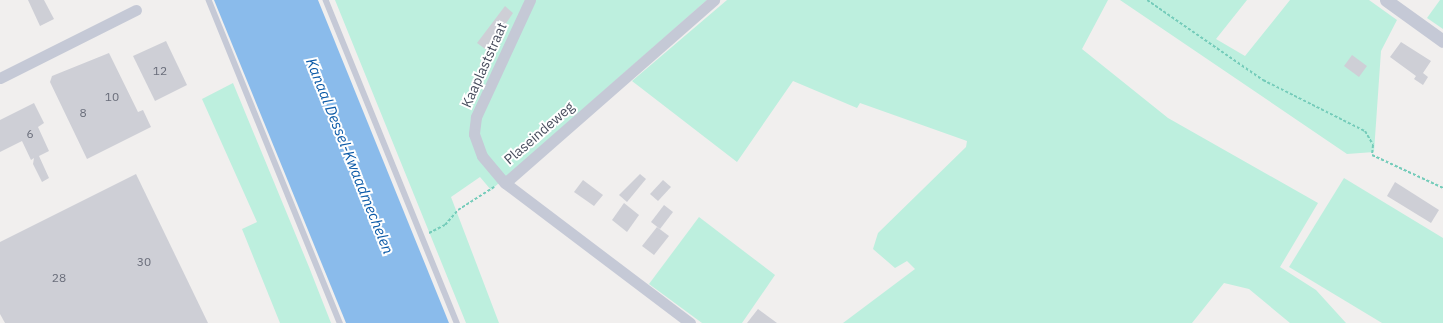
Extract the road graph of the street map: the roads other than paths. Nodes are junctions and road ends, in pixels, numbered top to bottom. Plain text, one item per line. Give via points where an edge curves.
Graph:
1 (209, 0) edge
2 (326, 0) edge
3 (530, 0) edge
4 (714, 0) edge
5 (1386, 0) edge
6 (136, 10) dead end
7 (1443, 41) edge
8 (0, 78) edge
9 (505, 183) junction
10 (340, 323) edge
11 (457, 323) edge
12 (690, 323) edge

1 - 10 lane
2 - 11 lane
3 - 9 street, Kaaplaststraat via 476,116 474,134 482,156
4 - 9 street, Plaseindeweg
5 - 7 street
6 - 8 street
9 - 12 street, Plaseindeweg

